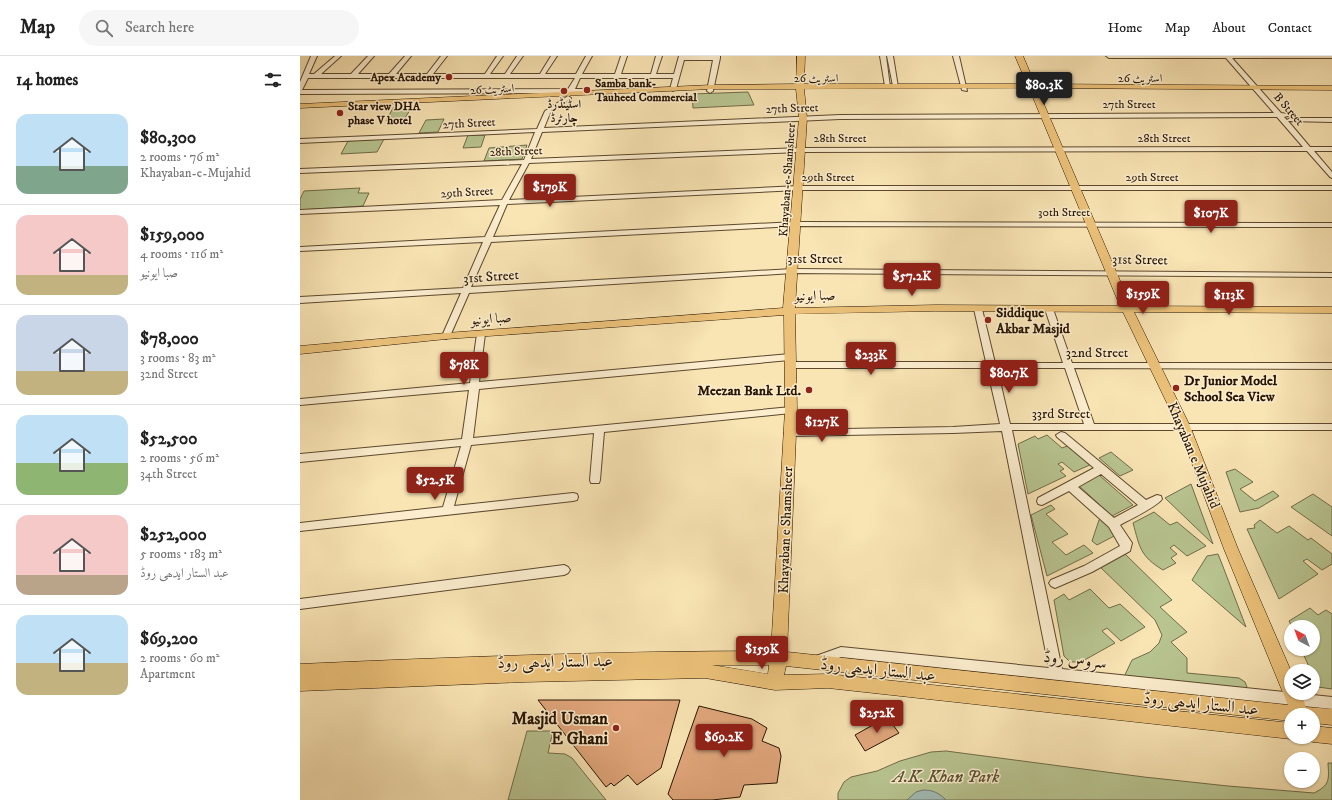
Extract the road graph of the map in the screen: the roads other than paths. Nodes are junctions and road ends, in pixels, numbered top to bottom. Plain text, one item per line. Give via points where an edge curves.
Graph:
1 (314, 56) edge
2 (338, 56) edge
3 (371, 56) edge
4 (408, 56) edge
5 (444, 56) edge
6 (500, 56) edge
7 (520, 56) edge
8 (554, 56) edge
9 (589, 56) edge
10 (624, 56) edge
11 (659, 56) edge
12 (801, 56) edge
13 (884, 56) edge
14 (890, 56) edge
15 (956, 56) edge
16 (1019, 56) edge
17 (1109, 56) edge
18 (1201, 56) edge
19 (1228, 56) edge
20 (1235, 56) edge
21 (1266, 56) edge
22 (1332, 56) edge
23 (682, 57) edge
24 (717, 57) edge
25 (487, 75) junction
26 (508, 75) junction
27 (542, 75) junction
28 (306, 76) junction
29 (316, 76) junction
30 (353, 76) junction
31 (391, 76) junction
32 (429, 76) junction
33 (579, 76) junction
34 (617, 76) junction
35 (653, 76) junction
36 (677, 76) junction
37 (465, 83) junction
38 (892, 86) junction
39 (674, 88) junction
40 (800, 88) junction
41 (965, 88) junction
42 (1033, 88) junction
43 (711, 89) junction
44 (1260, 89) junction
45 (1332, 89) edge
46 (300, 91) edge
47 (569, 94) junction
48 (455, 99) junction
49 (301, 109) edge
50 (1044, 115) junction
51 (1285, 117) junction
52 (803, 118) junction
53 (1332, 120) edge
54 (540, 130) junction
55 (300, 142) edge
56 (1058, 149) junction
57 (1312, 149) junction
58 (1332, 149) edge
59 (801, 150) junction
60 (526, 161) junction
61 (1332, 168) edge
62 (300, 171) edge
63 (1332, 176) edge
64 (1075, 187) junction
65 (799, 188) junction
66 (1332, 188) edge
67 (505, 201) junction
68 (300, 212) edge
69 (796, 224) junction
70 (1090, 224) junction
71 (1332, 225) edge
72 (488, 240) junction
73 (300, 248) edge
74 (793, 271) junction
75 (1112, 272) junction
76 (1332, 275) edge
77 (466, 291) junction
78 (300, 300) edge
79 (1332, 304) edge
80 (1127, 306) junction
81 (789, 308) junction
82 (978, 309) junction
83 (1049, 309) junction
84 (1332, 310) edge
85 (446, 334) junction
86 (481, 334) junction
87 (300, 344) edge
88 (300, 350) edge
89 (791, 361) junction
90 (1069, 366) junction
91 (1154, 366) junction
92 (1332, 366) edge
93 (991, 367) junction
94 (475, 386) junction
95 (300, 402) edge
96 (790, 410) junction
97 (1184, 426) junction
98 (1006, 427) junction
99 (1090, 427) junction
100 (1332, 427) edge
101 (599, 429) junction
102 (789, 433) junction
103 (1061, 435) dead end
104 (467, 442) junction
105 (300, 458) edge
106 (1102, 469) junction
107 (595, 480) dead end
108 (1070, 486) junction
109 (573, 497) dead end
110 (1157, 499) dead end
111 (1042, 501) dead end
112 (1146, 506) junction
113 (446, 511) junction
114 (1113, 524) junction
115 (300, 527) edge
116 (564, 570) dead end
117 (1056, 583) dead end
118 (300, 604) edge
119 (777, 658) junction
120 (816, 662) junction
121 (300, 670) edge
122 (1057, 675) junction
123 (813, 682) junction
124 (775, 683) junction
125 (300, 684) edge
126 (1332, 703) edge
127 (1300, 706) edge
128 (1332, 717) edge
129 (1284, 730) edge
130 (1320, 735) edge
131 (1332, 736) edge

1 - 28 street
2 - 29 street
3 - 30 street
4 - 31 street
5 - 32 street
6 - 25 street
7 - 26 street
8 - 27 street
9 - 33 street
10 - 34 street
11 - 35 street
12 - 40 main road, Khayaban-e-Shamsheer
13 - 38 street
14 - 38 street
15 - 41 street
16 - 42 main road, Khayaban e Mujahid
17 - 18 street
18 - 19 street
19 - 20 street
19 - 44 street, B Street
20 - 21 street
20 - 44 street, B Street
21 - 22 street
23 - 24 street
23 - 36 street
24 - 43 street
25 - 26 street
25 - 37 street
26 - 27 street
27 - 33 street
28 - 29 street
28 - 46 street
29 - 30 street
30 - 31 street
31 - 32 street
32 - 37 street
33 - 34 street
33 - 47 street
34 - 35 street
35 - 36 street
36 - 39 street
37 - 46 street
37 - 47 street
37 - 48 street
38 - 40 main road, اسٹریٹ 26
38 - 41 main road, اسٹریٹ 26
39 - 43 main road, اسٹریٹ 26
39 - 47 main road, اسٹریٹ 26
40 - 41 main road, اسٹریٹ 26
40 - 43 main road, اسٹریٹ 26
40 - 52 main road, Khayaban-e-Shamsheer
41 - 42 main road, اسٹریٹ 26
42 - 44 main road, اسٹریٹ 26
42 - 50 main road, Khayaban e Mujahid
43 - 47 main road, اسٹریٹ 26
44 - 45 main road, اسٹریٹ 26
44 - 51 street, B Street
47 - 48 main road, اسٹریٹ 26
47 - 49 main road, اسٹریٹ 26
47 - 54 street via 548,112
48 - 49 main road, اسٹریٹ 26
50 - 51 street, 27th Street
50 - 52 street, 27th Street
50 - 56 main road, Khayaban e Mujahid
51 - 53 street, 27th Street
51 - 57 street, B Street
51 - 57 street, B Street
52 - 54 street, 27th Street
52 - 59 main road, Khayaban-e-Shamsheer
54 - 55 street, 27th Street
54 - 60 street
56 - 57 street, 28th Street
56 - 59 street, 28th Street
56 - 64 main road, Khayaban e Mujahid
57 - 58 street, 28th Street
57 - 61 street, B Street
57 - 63 street, B Street
59 - 60 street, 28th Street
59 - 65 main road, Khayaban-e-Shamsheer
60 - 62 street, 28th Street
60 - 67 street
64 - 65 street, 29th Street
64 - 66 street, 29th Street
64 - 70 main road, Khayaban e Mujahid
65 - 67 street, 29th Street
65 - 69 main road, Khayaban-e-Shamsheer
67 - 68 street, 29th Street
67 - 72 street
69 - 70 street, 30th Street
69 - 72 street, 30th Street
69 - 74 main road, Khayaban-e-Shamsheer
70 - 71 street, 30th Street
70 - 75 main road, Khayaban e Mujahid
72 - 73 street, 30th Street
72 - 77 street
74 - 75 street, 31st Street
74 - 77 street, 31st Street
74 - 81 main road, Khayaban-e-Shamsheer
75 - 76 street, 31st Street
75 - 80 main road, Khayaban e Mujahid
77 - 78 street, 31st Street
77 - 85 street
79 - 80 main road, صبا ایونیو
80 - 81 main road, صبا ایونیو
80 - 83 main road, صبا ایونیو
80 - 84 main road, صبا ایونیو
80 - 91 main road, Khayaban e Mujahid
81 - 82 main road, صبا ایونیو
81 - 85 main road, صبا ایونیو
81 - 86 main road, صبا ایونیو
81 - 89 main road, Khayaban e Shamsheer
82 - 83 main road, صبا ایونیو
82 - 93 street
83 - 90 street
85 - 86 main road, صبا ایونیو
85 - 87 main road, صبا ایونیو
85 - 88 main road, صبا ایونیو
86 - 94 street
89 - 93 street, 32nd Street
89 - 94 street, 32nd Street
89 - 96 main road, Khayaban e Shamsheer
90 - 91 street, 32nd Street
90 - 93 street, 32nd Street
90 - 99 street
91 - 92 street, 32nd Street
91 - 97 main road, Khayaban e Mujahid
93 - 98 street
94 - 95 street, 32nd Street
94 - 104 street
96 - 101 street
96 - 102 main road, Khayaban e Shamsheer
97 - 99 street, 33rd Street
97 - 100 street, 33rd Street
97 - 127 main road, Khayaban e Mujahid via 1231,549
98 - 99 street, 33rd Street
98 - 102 street, 33rd Street
98 - 122 street
101 - 104 street
101 - 107 street
102 - 119 main road, Khayaban e Shamsheer via 781,638
103 - 106 street
104 - 105 street
104 - 113 street
106 - 108 street
106 - 112 street
108 - 111 street
108 - 114 street
109 - 113 street
110 - 112 street
112 - 114 street
113 - 115 street
114 - 117 street via 1126,543 1126,548
116 - 118 street
119 - 120 main road, عبد الستار ایدھی روڈ
119 - 121 main road, عبد الستار ایدھی روڈ via 677,658
119 - 124 main road, Khayaban e Shamsheer
120 - 122 street, سروس روڈ via 841,652
120 - 123 main road
120 - 127 main road, عبد الستار ایدھی روڈ
122 - 127 street, سروس روڈ
123 - 124 main road, عبد الستار ایدھی روڈ
123 - 129 main road, عبد الستار ایدھی روڈ via 828,681 977,696
124 - 125 main road, عبد الستار ایدھی روڈ via 705,671
126 - 127 street, سروس روڈ
127 - 128 main road, عبد الستار ایدھی روڈ
130 - 131 main road

